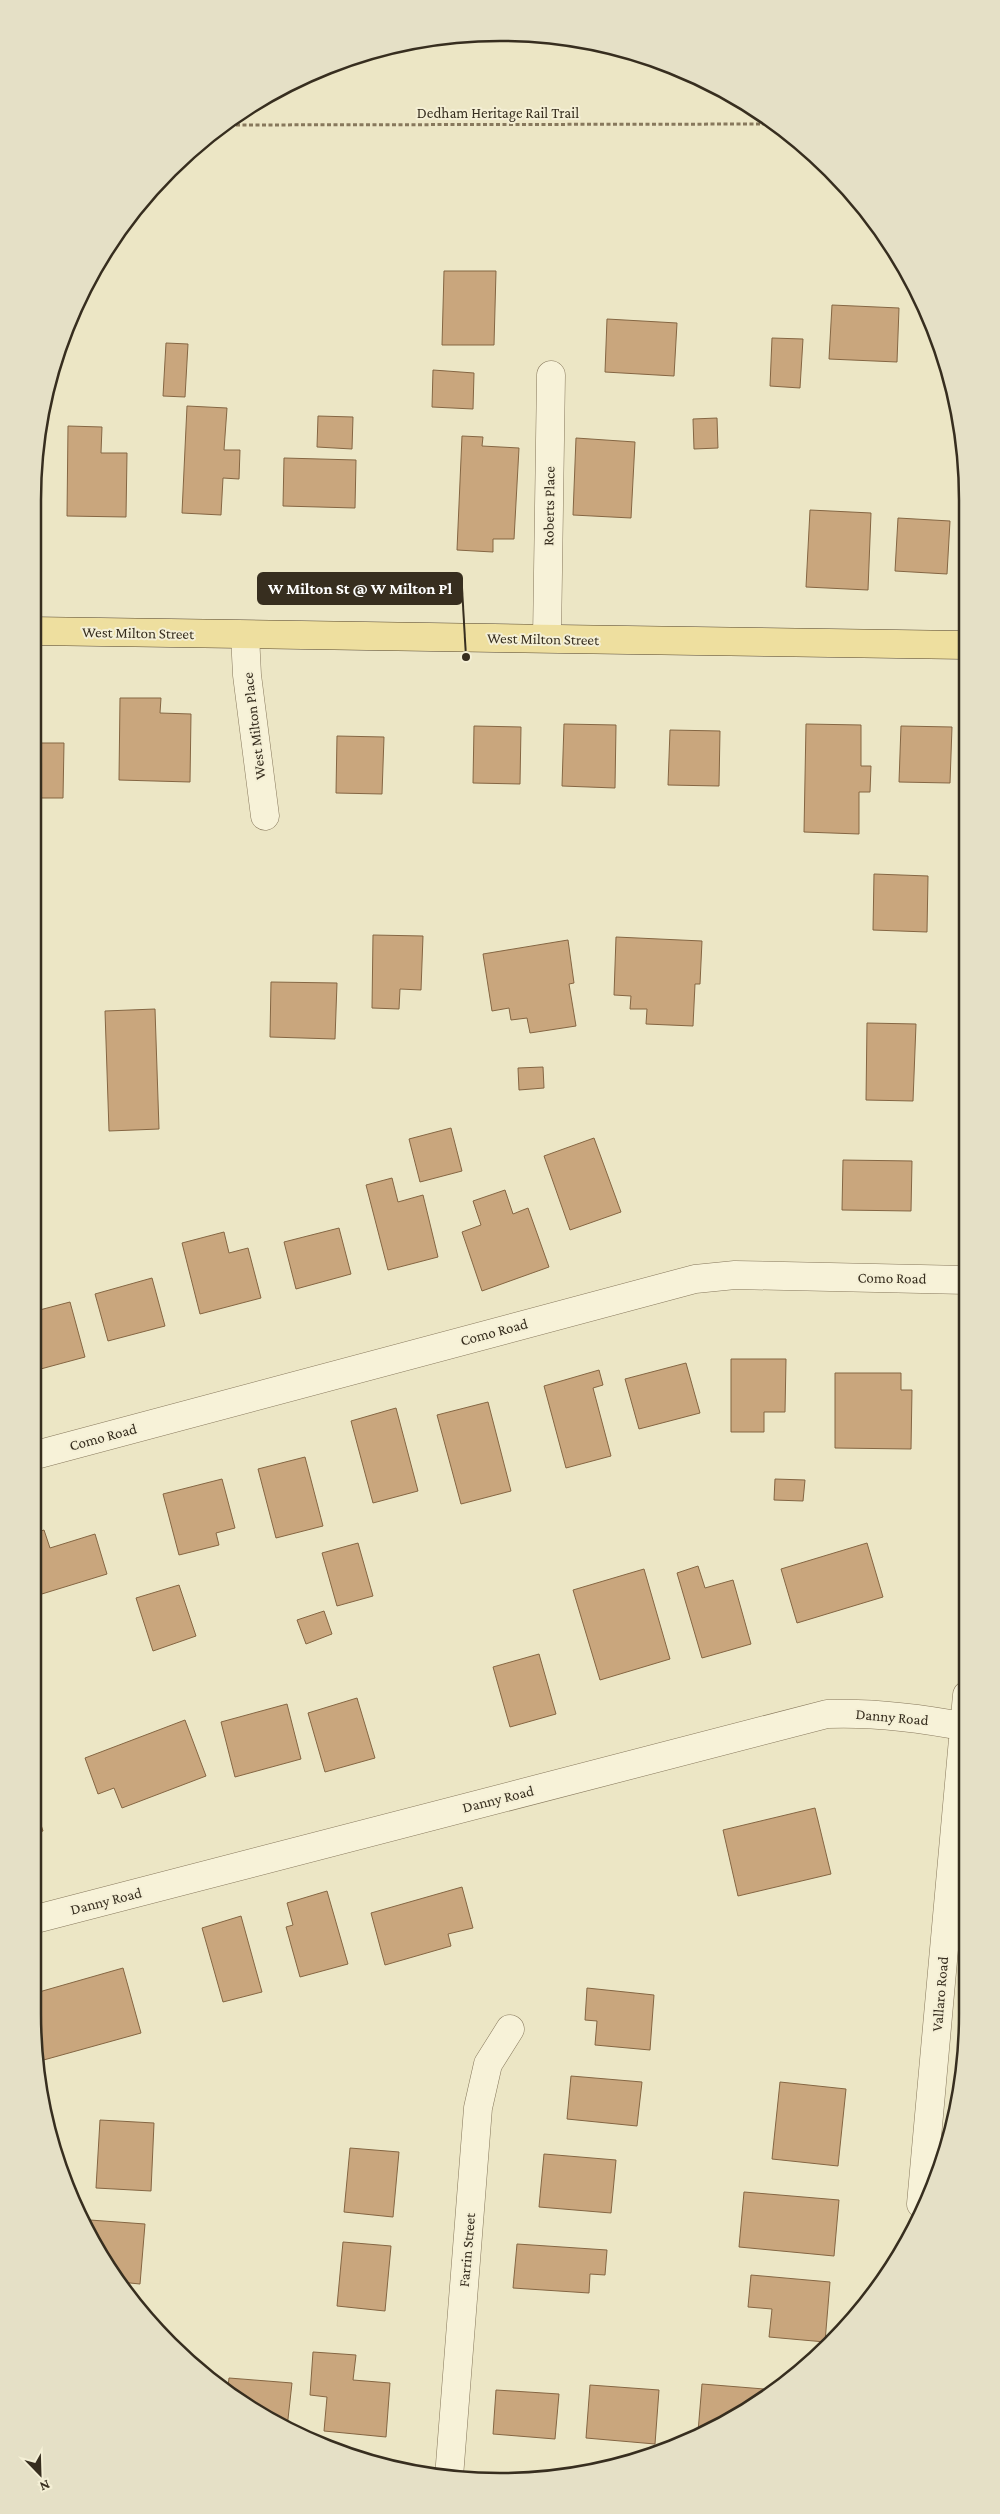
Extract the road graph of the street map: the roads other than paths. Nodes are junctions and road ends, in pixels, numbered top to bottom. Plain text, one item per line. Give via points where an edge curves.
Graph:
1 (551, 374) dead end
2 (41, 631) edge
3 (245, 635) junction
4 (547, 638) junction
5 (959, 645) edge
6 (265, 816) dead end
7 (959, 1280) edge
8 (41, 1454) edge
9 (959, 1726) edge
10 (959, 1792) edge
11 (41, 1918) edge
12 (510, 2029) dead end
13 (922, 2194) edge
14 (450, 2470) edge

1 - 4 street, Roberts Place
2 - 3 main road, West Milton Street
3 - 4 main road, West Milton Street
3 - 6 street, West Milton Place
4 - 5 main road, West Milton Street
7 - 8 street, Como Road via 735,1275 695,1279
9 - 11 street, Danny Road via 899,1715 864,1712 827,1714
10 - 13 street, Vallaro Road
12 - 14 street, Farrin Street via 488,2064 478,2108

